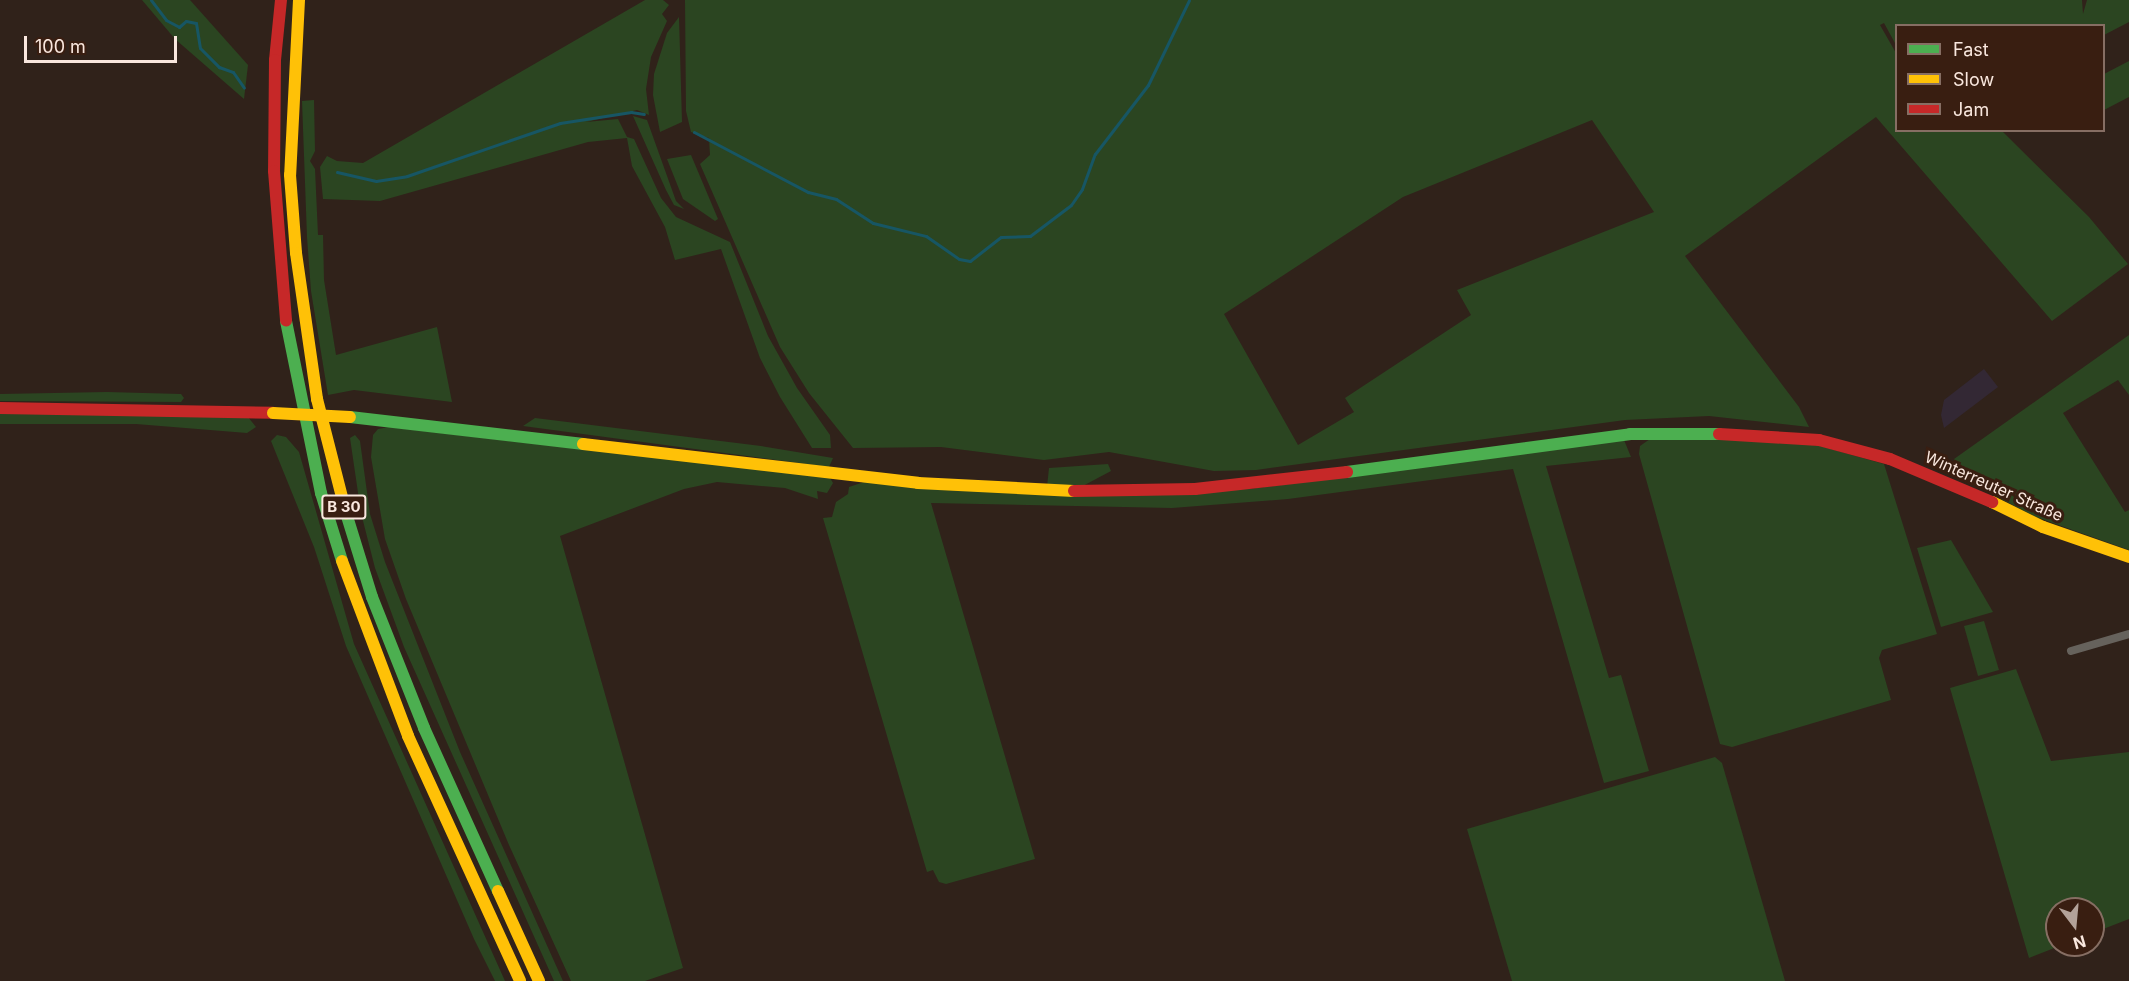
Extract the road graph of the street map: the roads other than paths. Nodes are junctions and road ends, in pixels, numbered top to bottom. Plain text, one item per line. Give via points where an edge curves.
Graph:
1 (280, 0) edge
2 (299, 0) edge
3 (0, 408) edge
4 (2129, 557) edge
5 (2129, 634) edge
6 (2071, 651) dead end
7 (520, 981) edge
8 (539, 981) edge

1 - 7 main road, B 30 via 274,160 278,255 286,330 321,493 355,604 408,736
2 - 8 main road, B 30 via 290,175 296,253 317,399 338,487 372,597 424,728
3 - 4 main road, Winterreuter Straße, bridge via 350,417 918,483 1058,491 1184,490 1261,484 1630,434 1768,434 1857,449 1958,485 2043,527
5 - 6 street

